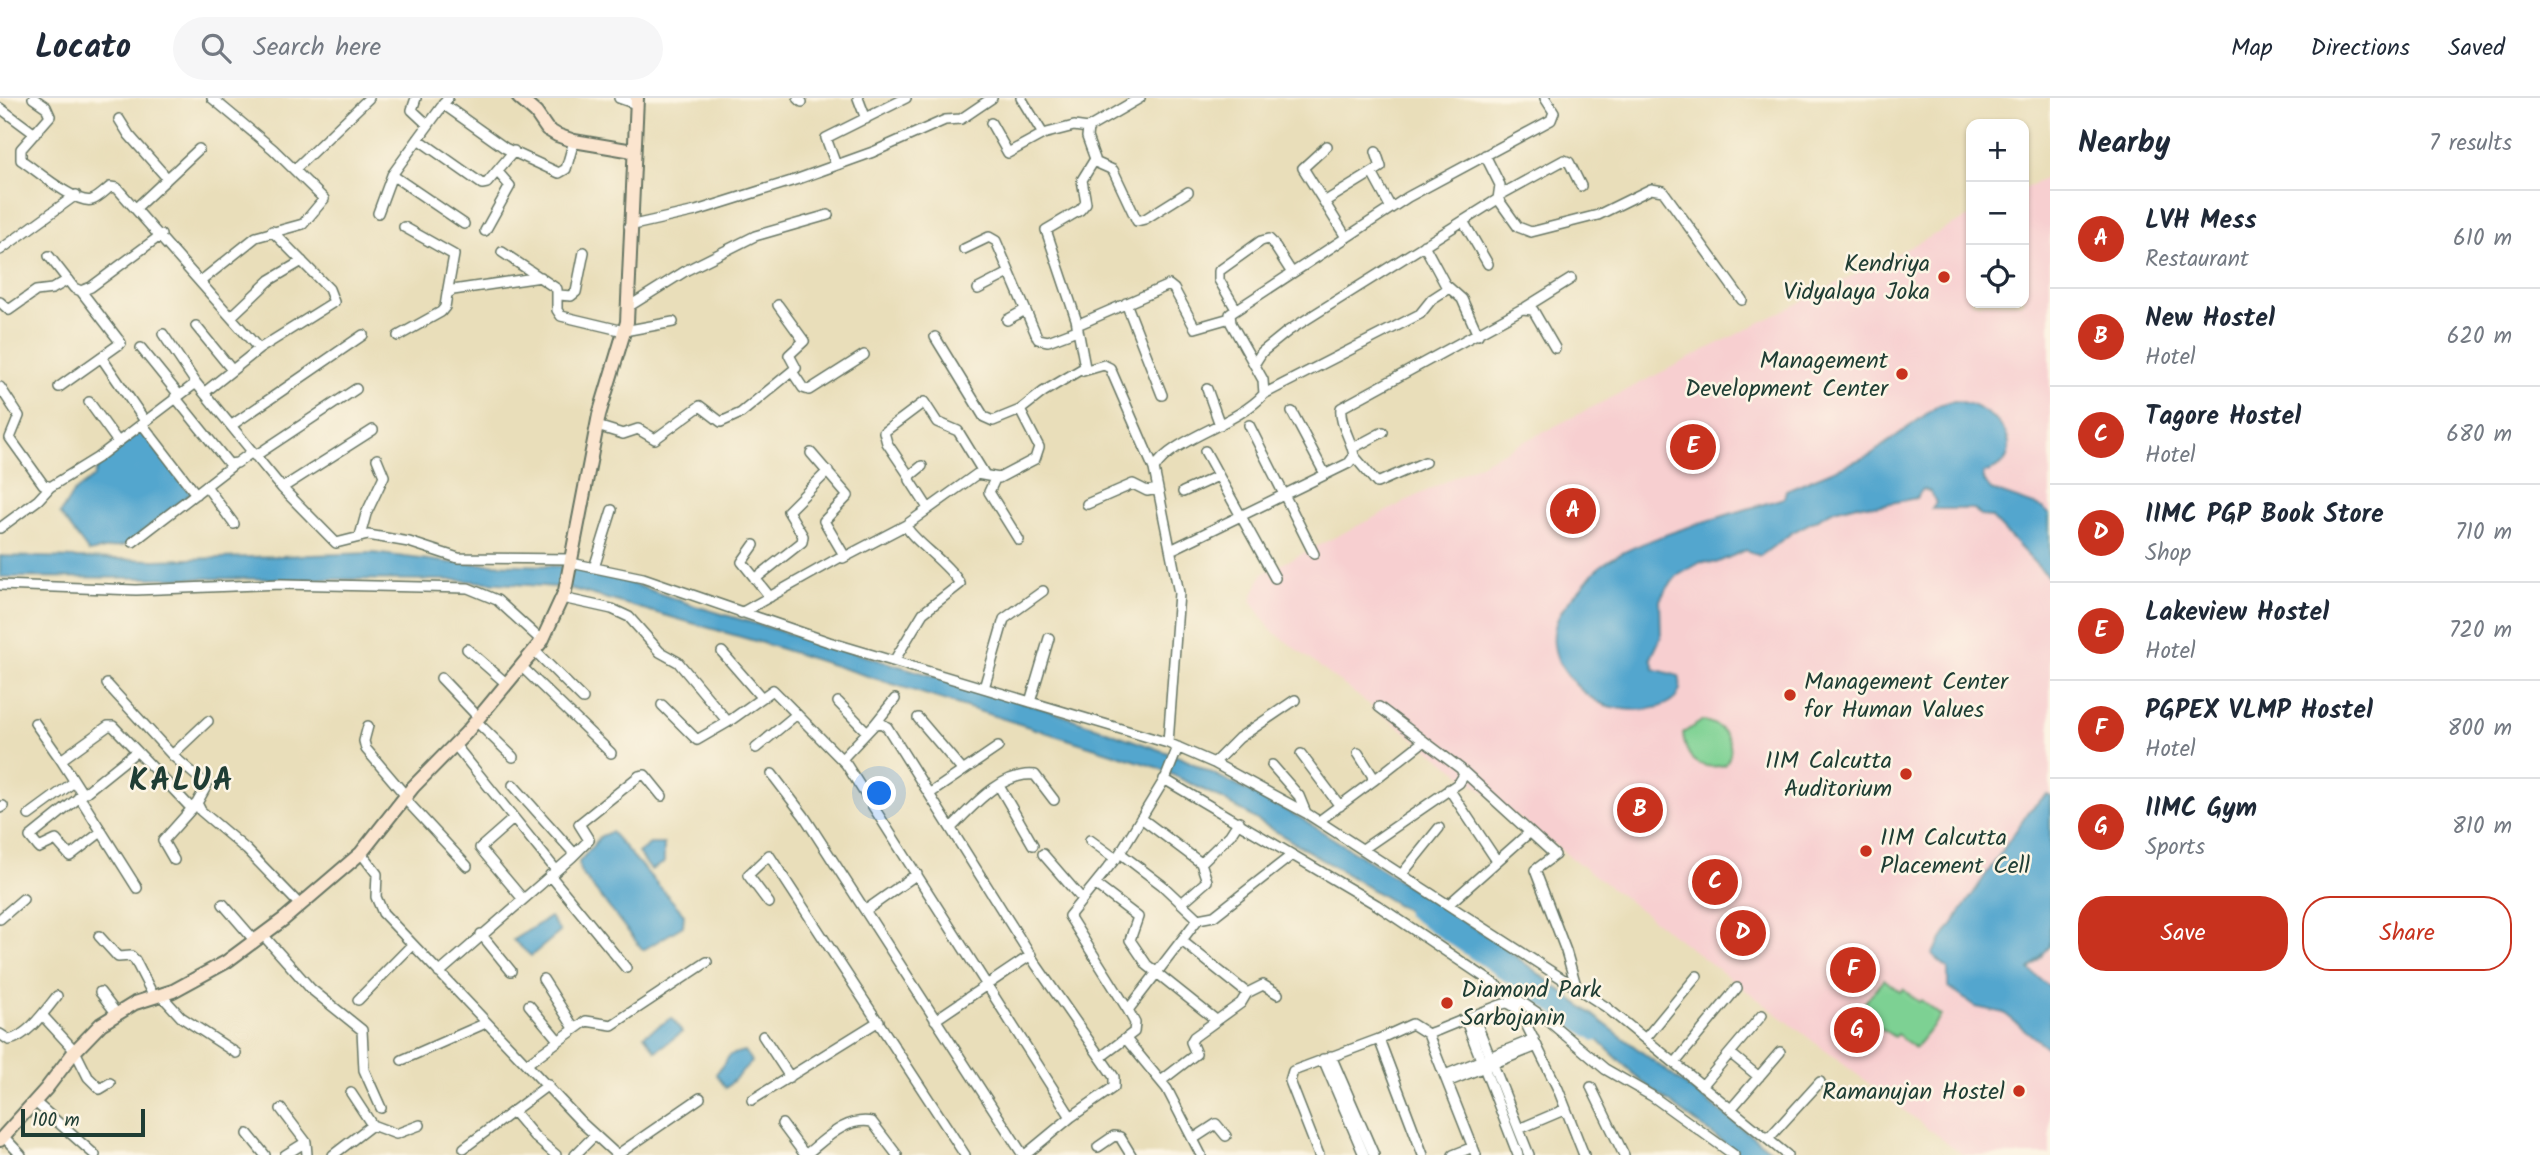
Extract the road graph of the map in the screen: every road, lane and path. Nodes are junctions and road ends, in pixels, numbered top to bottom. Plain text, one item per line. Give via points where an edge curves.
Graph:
1 (33, 98) edge
2 (212, 98) edge
3 (369, 98) edge
4 (416, 98) edge
5 (519, 98) edge
6 (619, 98) edge
7 (858, 98) edge
8 (906, 98) edge
9 (992, 98) edge
10 (1021, 98) edge
11 (1545, 98) edge
12 (1133, 100) edge
13 (445, 101) edge
14 (636, 101) edge
15 (0, 108) edge
16 (120, 119) dead end
17 (866, 119) junction
18 (991, 123) dead end
19 (428, 125) junction
20 (1088, 128) junction
21 (34, 134) junction
22 (1042, 134) junction
23 (418, 139) junction
24 (574, 141) junction
25 (1327, 146) dead end
26 (199, 149) dead end
27 (514, 151) junction
28 (633, 151) junction
29 (1376, 152) dead end
30 (1485, 155) junction
31 (1095, 162) junction
32 (836, 164) junction
33 (295, 169) junction
34 (498, 171) junction
35 (1372, 173) junction
36 (392, 175) junction
37 (167, 178) junction
38 (1581, 186) dead end
39 (1188, 192) dead end
40 (76, 195) junction
41 (1499, 197) junction
42 (1324, 202) junction
43 (136, 208) junction
44 (1391, 208) junction
45 (378, 213) dead end
46 (828, 215) dead end
47 (1463, 220) junction
48 (464, 224) dead end
49 (629, 226) junction
50 (404, 227) dead end
51 (272, 230) junction
52 (485, 231) dead end
53 (161, 235) junction
54 (1346, 237) junction
55 (1424, 244) junction
56 (964, 249) dead end
57 (0, 250) edge
58 (502, 252) dead end
59 (584, 252) dead end
60 (49, 256) dead end
61 (302, 261) junction
62 (1488, 264) dead end
63 (1009, 273) junction
64 (1292, 273) junction
65 (541, 277) junction
66 (1571, 279) dead end
67 (68, 280) junction
68 (201, 281) junction
69 (1450, 288) junction
70 (978, 289) dead end
71 (81, 292) junction
72 (447, 294) junction
73 (559, 295) junction
74 (1742, 300) dead end
75 (0, 302) edge
76 (1126, 303) junction
77 (778, 304) dead end
78 (628, 307) junction
79 (1526, 307) junction
80 (1236, 309) junction
81 (1024, 310) junction
82 (232, 316) junction
83 (1230, 318) junction
84 (1007, 320) dead end
85 (673, 323) dead end
86 (196, 326) dead end
87 (1077, 328) junction
88 (624, 331) junction
89 (163, 334) dead end
90 (363, 335) dead end
91 (1478, 335) junction
92 (398, 336) dead end
93 (935, 337) dead end
94 (141, 348) dead end
95 (1555, 348) dead end
96 (259, 349) junction
97 (864, 355) dead end
98 (101, 357) junction
99 (1255, 363) junction
100 (232, 370) junction
101 (1083, 370) junction
102 (793, 373) junction
103 (196, 383) junction
104 (0, 387) edge
105 (59, 387) dead end
106 (356, 389) dead end
107 (1207, 389) dead end
108 (205, 392) junction
109 (1264, 394) junction
110 (1162, 395) dead end
111 (177, 396) junction
112 (89, 402) dead end
113 (1020, 410) junction
114 (1292, 412) dead end
115 (144, 423) junction
116 (232, 425) junction
117 (1220, 425) junction
118 (1249, 425) dead end
119 (597, 426) junction
120 (373, 430) dead end
121 (11, 431) junction
122 (1383, 432) dead end
123 (0, 435) edge
124 (118, 442) junction
125 (1205, 451) dead end
126 (1354, 452) junction
127 (811, 453) dead end
128 (254, 454) junction
129 (377, 459) dead end
130 (1425, 462) dead end
131 (233, 465) junction
132 (922, 466) dead end
133 (1154, 469) junction
134 (828, 471) junction
135 (1325, 474) junction
136 (1218, 476) junction
137 (910, 477) junction
138 (990, 477) junction
139 (206, 486) junction
140 (50, 487) junction
141 (282, 488) junction
142 (1158, 489) junction
143 (1183, 492) dead end
144 (195, 494) junction
145 (1284, 495) junction
146 (1087, 503) dead end
147 (928, 508) junction
148 (612, 510) dead end
149 (1239, 517) junction
150 (234, 524) dead end
151 (906, 525) junction
152 (0, 528) edge
153 (360, 536) junction
154 (1019, 540) dead end
155 (133, 542) dead end
156 (754, 545) dead end
157 (1173, 549) junction
158 (1314, 554) dead end
159 (842, 558) junction
160 (571, 564) junction
161 (594, 568) junction
162 (1275, 578) dead end
163 (755, 579) junction
164 (0, 585) edge
165 (1043, 591) dead end
166 (563, 595) junction
167 (770, 597) junction
168 (741, 613) junction
169 (1049, 638) dead end
170 (538, 646) junction
171 (467, 649) dead end
172 (722, 652) dead end
173 (894, 661) junction
174 (522, 667) junction
175 (441, 678) dead end
176 (107, 684) dead end
177 (508, 684) junction
178 (984, 688) junction
179 (761, 697) junction
180 (583, 699) dead end
181 (895, 699) dead end
182 (1295, 700) dead end
183 (838, 702) dead end
184 (1030, 702) junction
185 (662, 705) dead end
186 (1379, 707) dead end
187 (797, 714) junction
188 (918, 718) dead end
189 (478, 719) junction
190 (208, 721) dead end
191 (728, 722) junction
192 (35, 723) dead end
193 (368, 726) dead end
194 (871, 728) junction
195 (1424, 741) junction
196 (455, 745) junction
197 (998, 747) dead end
198 (756, 748) dead end
199 (1174, 748) junction
200 (136, 751) junction
201 (611, 753) dead end
202 (1358, 753) dead end
203 (1301, 754) dead end
204 (172, 755) junction
205 (513, 757) dead end
206 (842, 759) junction
207 (61, 760) junction
208 (1214, 763) junction
209 (1272, 765) dead end
210 (963, 771) junction
211 (1464, 772) junction
212 (772, 774) dead end
213 (1165, 778) junction
214 (74, 782) junction
215 (1373, 782) junction
216 (513, 785) dead end
217 (999, 786) junction
218 (1449, 789) junction
219 (80, 794) junction
220 (929, 794) junction
221 (662, 796) dead end
222 (405, 797) junction
223 (1054, 800) dead end
224 (195, 806) junction
225 (1340, 806) junction
226 (1306, 813) junction
227 (29, 815) dead end
228 (1142, 818) junction
229 (513, 819) junction
230 (1239, 821) junction
231 (1319, 821) junction
232 (951, 828) junction
233 (1439, 828) dead end
234 (102, 832) junction
235 (1530, 832) junction
236 (1090, 840) dead end
237 (1033, 845) dead end
238 (1363, 849) junction
239 (361, 853) junction
240 (1043, 854) dead end
241 (1292, 855) junction
242 (572, 856) junction
243 (1118, 856) junction
244 (174, 860) dead end
245 (1497, 861) junction
246 (1201, 863) junction
247 (467, 866) dead end
248 (553, 872) junction
249 (917, 874) junction
250 (1402, 874) junction
251 (1096, 886) junction
252 (137, 888) dead end
253 (23, 898) dead end
254 (522, 898) junction
255 (1082, 899) junction
256 (1183, 902) junction
257 (769, 903) dead end
258 (223, 904) dead end
259 (1449, 904) junction
260 (300, 905) junction
261 (866, 910) junction
262 (0, 919) edge
263 (1198, 919) junction
264 (481, 934) junction
265 (99, 936) dead end
266 (259, 938) junction
267 (1182, 941) junction
268 (412, 945) junction
269 (1031, 956) junction
270 (707, 962) dead end
271 (626, 968) dead end
272 (511, 971) dead end
273 (1158, 972) junction
274 (439, 973) junction
275 (1697, 976) dead end
276 (542, 979) dead end
277 (987, 985) junction
278 (1737, 988) dead end
279 (1577, 989) junction
280 (100, 992) dead end
281 (1247, 993) junction
282 (1278, 994) dead end
283 (57, 996) dead end
284 (157, 996) junction
285 (358, 1000) dead end
286 (528, 1005) dead end
287 (1128, 1010) junction
288 (116, 1013) junction
289 (42, 1015) junction
290 (1762, 1015) dead end
291 (1470, 1019) junction
292 (934, 1020) junction
293 (1216, 1020) junction
294 (879, 1021) junction
295 (486, 1023) junction
296 (575, 1028) junction
297 (0, 1034) edge
298 (1429, 1034) junction
299 (763, 1036) dead end
300 (1126, 1039) junction
301 (1379, 1039) junction
302 (1645, 1039) junction
303 (558, 1040) junction
304 (1535, 1043) junction
305 (75, 1051) junction
306 (236, 1052) dead end
307 (1780, 1052) dead end
308 (1730, 1053) junction
309 (1327, 1057) junction
310 (1101, 1058) junction
311 (401, 1060) dead end
312 (1487, 1062) junction
313 (528, 1063) junction
314 (1675, 1063) junction
315 (790, 1077) junction
316 (1759, 1077) junction
317 (1446, 1078) junction
318 (1161, 1081) junction
319 (1820, 1082) dead end
320 (110, 1083) dead end
321 (548, 1085) junction
322 (1702, 1086) junction
323 (1591, 1087) dead end
324 (351, 1094) dead end
325 (700, 1098) dead end
326 (752, 1100) dead end
327 (35, 1102) junction
328 (381, 1108) dead end
329 (281, 1109) dead end
330 (1566, 1109) junction
331 (1731, 1109) junction
332 (513, 1111) junction
333 (1071, 1117) junction
334 (782, 1124) dead end
335 (372, 1125) junction
336 (420, 1125) dead end
337 (1519, 1129) junction
338 (248, 1134) dead end
339 (595, 1135) junction
340 (1226, 1136) dead end
341 (1, 1138) edge
342 (1193, 1139) junction
343 (1768, 1139) junction
344 (306, 1142) junction
345 (1098, 1147) dead end
346 (464, 1148) dead end
347 (1475, 1151) edge
348 (261, 1154) edge
349 (21, 1155) edge
350 (96, 1155) edge
351 (285, 1155) edge
352 (307, 1155) edge
353 (333, 1155) edge
354 (556, 1155) edge
355 (575, 1155) edge
356 (805, 1155) edge
357 (897, 1155) edge
358 (965, 1155) edge
359 (1024, 1155) edge
360 (1131, 1155) edge
361 (1202, 1155) edge
362 (1319, 1155) edge
363 (1364, 1155) edge
364 (1374, 1155) edge
365 (1423, 1155) edge
366 (1453, 1155) edge
367 (1518, 1155) edge
368 (1529, 1155) edge
369 (1584, 1155) edge
370 (1624, 1155) edge
371 (1734, 1155) edge
372 (1787, 1155) edge

1 - 21 street via 50,116
2 - 33 street
3 - 33 street
4 - 19 street via 412,110
5 - 24 street via 547,129
6 - 14 street
7 - 17 street
8 - 17 street
9 - 32 street via 961,119 944,120
10 - 22 street
11 - 30 street via 1554,112 1551,121
12 - 20 street
13 - 19 street
13 - 27 street via 487,136
14 - 28 street
15 - 21 street
16 - 37 street
17 - 32 street via 826,138
18 - 22 street via 1008,153
19 - 23 street
20 - 22 street via 1074,126
20 - 31 street
21 - 40 street via 19,156
23 - 34 street via 482,184
23 - 36 street
24 - 27 street via 563,173
24 - 28 street
25 - 42 street via 1303,168
26 - 37 street
27 - 34 street
28 - 49 street
29 - 35 street via 1381,167
30 - 41 street via 1500,185
30 - 44 street
31 - 39 street via 1113,170 1137,221
31 - 87 street via 1082,180 1084,206 1045,234
32 - 49 street via 696,211
33 - 51 street via 323,195 322,203 303,224
34 - 52 street via 510,186
35 - 42 street
35 - 44 street
36 - 45 street
36 - 48 street
37 - 43 street
38 - 41 street via 1564,160
40 - 43 street via 90,200 114,187
40 - 57 street
41 - 47 street
41 - 74 street via 1518,227 1531,232 1598,215 1657,188 1666,194
42 - 54 street
43 - 53 street
44 - 54 street
46 - 78 street via 755,236 687,270
47 - 55 street
47 - 62 street
49 - 78 street
50 - 72 street via 454,255
51 - 61 street
51 - 68 street via 249,242
53 - 68 street
53 - 71 street
54 - 64 street
55 - 69 street
55 - 99 street via 1289,331
56 - 63 street via 993,237
58 - 65 street
59 - 73 street via 576,292
60 - 67 street
61 - 82 street via 270,280
61 - 96 street via 329,289 334,302
63 - 70 street
63 - 81 street
64 - 80 street
64 - 80 street via 1272,242 1261,241 1219,271 1219,280
65 - 72 street
65 - 73 street
66 - 79 street
67 - 71 street
67 - 75 street via 36,291 9,310
68 - 82 street
69 - 91 street via 1462,299
69 - 109 street via 1420,314
71 - 98 street via 121,340
72 - 92 street via 444,309
73 - 88 street via 561,316
76 - 83 street via 1169,285 1195,328
76 - 87 street
76 - 110 street
77 - 102 street via 804,341 789,355 796,368
78 - 88 street
79 - 91 street
79 - 95 street via 1533,310
80 - 83 street
81 - 84 street
81 - 87 street via 1038,339 1048,341
82 - 96 street
83 - 99 street
85 - 88 street
86 - 100 street
87 - 101 street via 1086,363
88 - 119 street
89 - 103 street
90 - 116 street
91 - 126 street via 1341,408
93 - 113 street via 984,417 993,422
94 - 111 street
96 - 100 street
97 - 102 street via 809,390
98 - 105 street
98 - 115 street
99 - 109 street via 1266,387
100 - 108 street
101 - 113 street
101 - 133 street via 1110,368
102 - 119 street via 724,421 700,406 655,439 638,429 623,434
103 - 108 street
103 - 111 street
104 - 121 street via 19,416
106 - 128 street
107 - 117 street
108 - 116 street
109 - 117 street
111 - 115 street
111 - 131 street
112 - 124 street
113 - 138 street via 1039,456 1016,471
114 - 135 street
115 - 124 street
115 - 144 street
116 - 128 street
117 - 133 street via 1165,456
118 - 145 street
119 - 160 street
120 - 141 street
121 - 123 street
121 - 140 street via 10,438 43,484
122 - 126 street
124 - 140 street
125 - 136 street
126 - 130 street via 1377,483
126 - 135 street via 1349,463
127 - 134 street
128 - 131 street
128 - 141 street
129 - 153 street via 384,477
131 - 139 street
132 - 137 street
133 - 142 street
134 - 159 street via 848,496 824,521 845,552
134 - 163 street via 788,511 802,542
135 - 145 street
136 - 143 street
136 - 149 street
137 - 138 street via 884,432 924,402 940,425 958,431
137 - 147 street
138 - 147 street via 977,474
138 - 154 street via 989,492
139 - 144 street
139 - 150 street
140 - 152 street
141 - 153 street via 336,543
142 - 146 street via 1147,491 1133,484
142 - 157 street
144 - 155 street
145 - 149 street
145 - 158 street
147 - 151 street
148 - 161 street
149 - 157 street
149 - 162 street
151 - 159 street
151 - 173 street via 960,584 923,613
153 - 160 street via 409,542 458,558
156 - 163 street via 741,559
157 - 199 street via 1179,593
159 - 167 street
160 - 161 street
160 - 166 street
161 - 168 street via 643,578
163 - 167 street
164 - 170 street via 136,590 281,584 468,588 497,600
165 - 178 street via 1004,619
166 - 170 street
166 - 191 street via 629,617 660,652 678,662
167 - 168 street
168 - 173 street
169 - 184 street
170 - 174 street
170 - 180 street
171 - 177 street
172 - 179 street
173 - 178 street
174 - 177 street
174 - 201 street
175 - 189 street
176 - 204 street
177 - 189 street
178 - 184 street
179 - 187 street via 773,690
179 - 191 street
181 - 194 street
182 - 208 street via 1239,738
183 - 194 street
184 - 199 street
185 - 191 street via 697,740
186 - 195 street
187 - 198 street
187 - 206 street
188 - 210 street
189 - 196 street
189 - 205 street
190 - 204 street
192 - 207 street
193 - 222 street via 366,749
194 - 206 street
194 - 220 street via 881,723 887,727
195 - 211 street
195 - 215 street
196 - 222 street
196 - 229 street
197 - 210 street
199 - 208 street
199 - 213 street
200 - 207 street via 110,725
200 - 219 street
200 - 224 street
202 - 215 street
203 - 225 street
204 - 224 street via 207,785
206 - 249 street
207 - 214 street
208 - 226 street
209 - 226 street via 1299,796
210 - 220 street
211 - 218 street via 1463,779
211 - 235 street
212 - 261 street
213 - 228 street
213 - 230 street
214 - 219 street
214 - 227 street
215 - 225 street
216 - 242 street
217 - 223 street via 1031,774
217 - 232 street
217 - 237 street
218 - 238 street
218 - 245 street
219 - 234 street
219 - 234 street via 30,837 39,848 56,840 70,856
220 - 232 street
221 - 242 street via 645,775 639,776 579,824 589,840
222 - 239 street
222 - 247 street
224 - 244 street via 163,841
224 - 260 street via 247,850
225 - 231 street
226 - 231 street
228 - 243 street
228 - 246 street
229 - 248 street
229 - 254 street via 480,848
230 - 241 street
230 - 246 street
231 - 238 street
232 - 269 street
233 - 250 street
234 - 252 street
235 - 245 street
235 - 279 street via 1555,855 1535,870
236 - 243 street
238 - 250 street
239 - 260 street
239 - 268 street via 377,874 378,903
240 - 255 street
241 - 263 street via 1214,916
241 - 371 street via 1377,905 1545,1018 1605,1069 1667,1106
242 - 248 street
243 - 251 street
243 - 256 street
245 - 259 street
246 - 256 street via 1209,878
248 - 254 street
248 - 271 street
249 - 261 street
249 - 277 street
250 - 259 street
251 - 255 street
251 - 273 street via 1138,917 1130,940 1147,965
253 - 262 street
254 - 264 street
255 - 287 street via 1070,920
256 - 263 street
257 - 294 street via 748,875 769,855
258 - 266 street
259 - 279 street
260 - 266 street
261 - 292 street
263 - 267 street
264 - 272 street
264 - 274 street
265 - 284 street via 118,957 135,960
266 - 284 street via 226,962
266 - 328 street via 362,1030 364,1070
267 - 273 street
267 - 281 street
268 - 274 street
268 - 285 street
269 - 277 street
269 - 310 street
270 - 296 street via 612,1025 588,1021
273 - 287 street
273 - 293 street
274 - 295 street
275 - 302 street
276 - 296 street
277 - 292 street
277 - 333 street
278 - 314 street
279 - 302 street
280 - 288 street
281 - 282 street via 1263,985
281 - 293 street via 1241,1003
283 - 289 street
284 - 288 street
284 - 306 street
286 - 303 street
287 - 300 street via 1135,1023 1134,1032
288 - 305 street
289 - 297 street via 14,1039
289 - 305 street
290 - 308 street
291 - 298 street
291 - 304 street via 1510,1003 1520,1012
291 - 312 street
292 - 359 street
293 - 318 street via 1191,1042 1196,1054 1193,1060
294 - 315 street
294 - 358 street
295 - 311 street
295 - 313 street
296 - 303 street
298 - 301 street via 1412,1024
298 - 317 street
299 - 315 street
300 - 310 street
300 - 318 street
301 - 309 street
301 - 365 street
302 - 314 street
303 - 313 street
304 - 312 street
304 - 330 street
305 - 320 street via 97,1088
305 - 327 street
307 - 316 street
308 - 316 street
308 - 322 street
309 - 362 street via 1293,1072 1290,1081
309 - 363 street
309 - 364 street
310 - 333 street via 1114,1077 1114,1087
312 - 317 street
312 - 337 street
312 - 367 street
313 - 321 street
314 - 322 street
315 - 326 street
316 - 331 street
317 - 347 street
318 - 342 street
319 - 343 street
321 - 332 street
321 - 339 street
322 - 331 street
323 - 370 street
324 - 335 street
325 - 339 street via 617,1155
327 - 341 street
327 - 350 street
329 - 344 street
330 - 337 street
330 - 369 street
331 - 343 street
332 - 346 street
332 - 354 street
333 - 359 street
334 - 356 street
335 - 336 street via 396,1135
335 - 353 street
337 - 368 street
338 - 348 street
339 - 355 street
340 - 342 street via 1216,1125
341 - 349 street
342 - 361 street
343 - 372 street
344 - 351 street
344 - 352 street
345 - 360 street via 1120,1137
347 - 366 street
356 - 357 street via 849,1123 861,1120 872,1122

